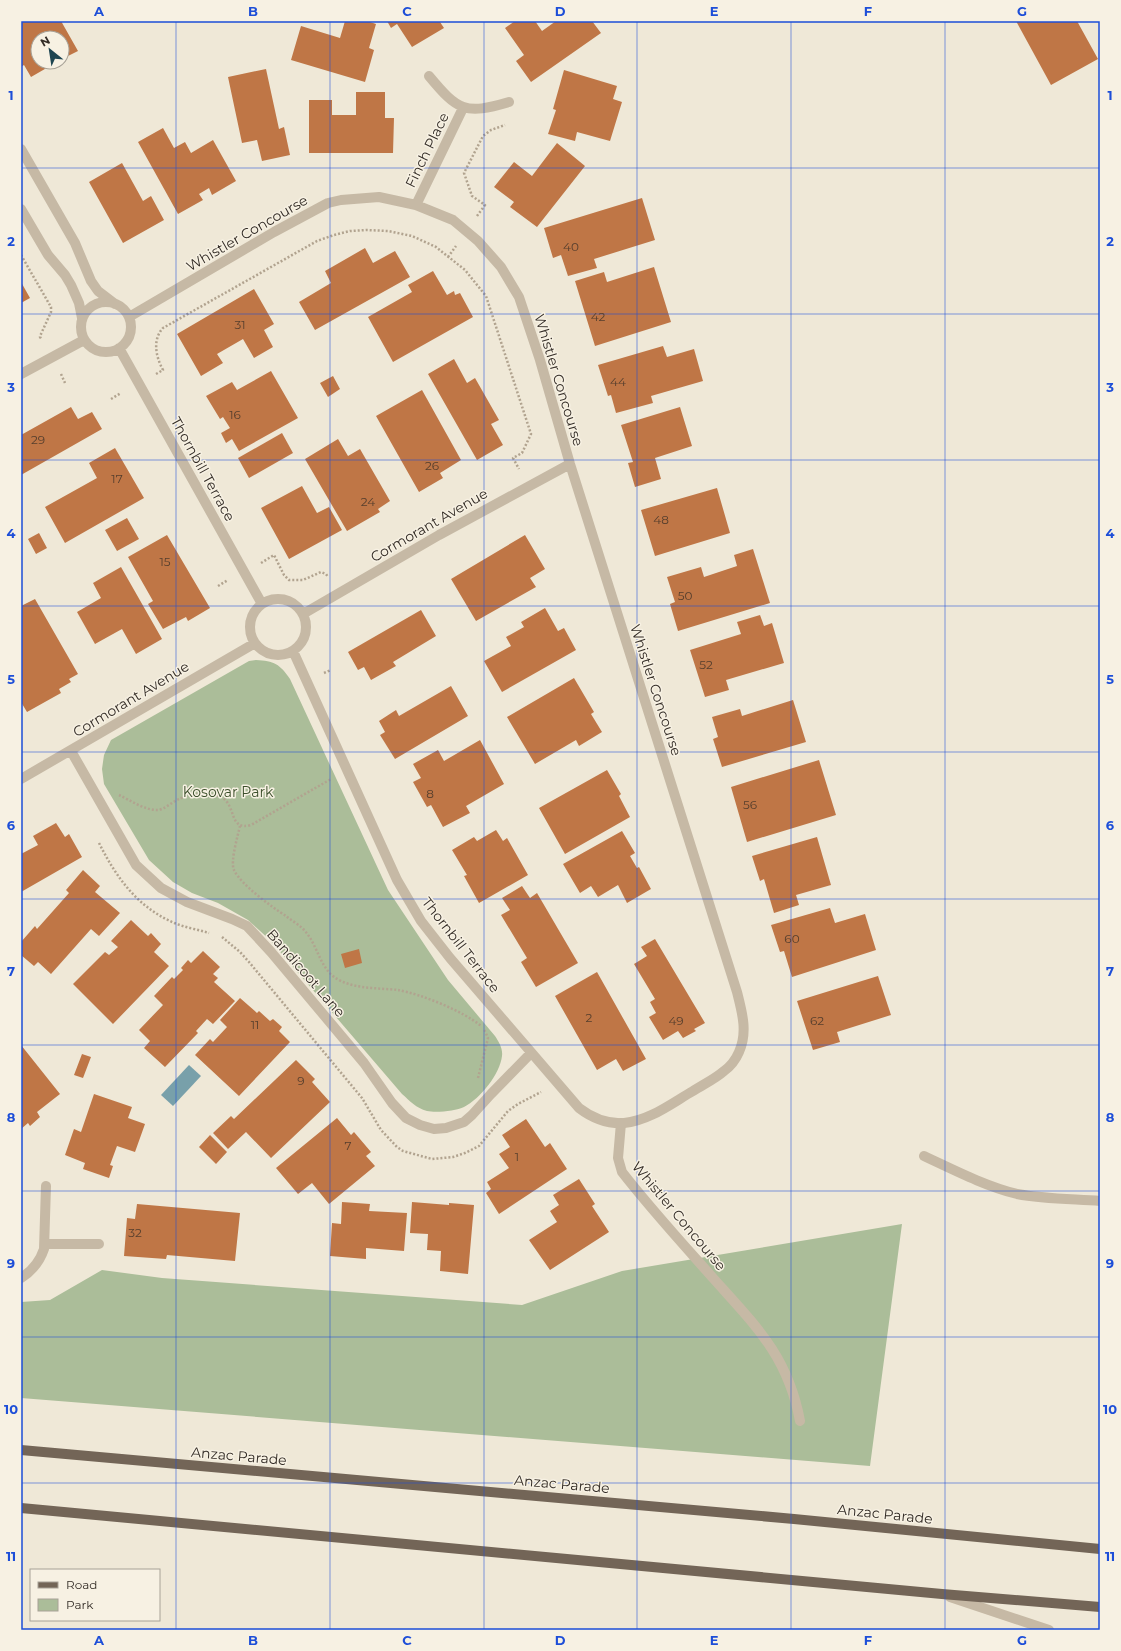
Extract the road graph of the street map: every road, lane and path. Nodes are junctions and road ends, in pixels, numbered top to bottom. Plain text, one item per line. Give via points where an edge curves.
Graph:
1 (429, 76) dead end
2 (509, 102) dead end
3 (463, 108) junction
4 (509, 124) dead end
5 (21, 149) edge
6 (416, 205) junction
7 (21, 209) edge
8 (467, 232) junction
9 (21, 255) edge
10 (448, 257) junction
11 (115, 304) junction
12 (129, 317) junction
13 (82, 318) junction
14 (84, 340) junction
15 (119, 348) junction
16 (52, 357) junction
17 (21, 374) edge
18 (65, 383) dead end
19 (139, 383) junction
20 (111, 399) dead end
21 (570, 464) junction
22 (528, 486) junction
23 (245, 572) junction
24 (218, 586) dead end
25 (337, 594) junction
26 (262, 604) junction
27 (303, 614) junction
28 (255, 643) junction
29 (293, 651) junction
30 (71, 751) junction
31 (347, 770) junction
32 (21, 780) edge
33 (119, 794) dead end
34 (240, 826) junction
35 (531, 1054) junction
36 (491, 1094) junction
37 (621, 1123) junction
38 (924, 1156) dead end
39 (46, 1186) dead end
40 (1100, 1201) edge
41 (45, 1244) junction
42 (99, 1244) dead end
43 (21, 1278) edge
44 (800, 1421) dead end
45 (21, 1450) edge
46 (21, 1508) edge
47 (1100, 1549) edge
48 (942, 1594) junction
49 (1100, 1607) edge
50 (1049, 1630) edge

1 - 3 street, Finch Place via 448,98
2 - 3 street, Finch Place via 479,110
3 - 6 street, Finch Place
4 - 8 path via 491,130 483,136 464,173 472,196 485,205
5 - 11 street via 76,243 91,281
6 - 8 street, Whistler Concourse via 453,220
6 - 12 street, Whistler Concourse via 379,197 328,203
7 - 13 street via 48,255 71,285
8 - 10 path
8 - 21 street, Whistler Concourse via 501,267 519,298
9 - 16 path via 51,307 40,337
10 - 19 path via 436,247 412,236 388,231 350,231 317,241 163,328 156,346 163,370
10 - 22 path via 465,270 477,284 490,307 531,434 522,453 513,458
11 - 12 street via 125,310
11 - 13 street via 106,302 93,305
12 - 15 street via 129,337
13 - 14 street via 80,325
14 - 15 street via 96,351 109,352
14 - 16 street
15 - 19 street, Thornbill Terrace
16 - 17 street
16 - 18 path
19 - 20 path
19 - 23 street, Thornbill Terrace
21 - 22 street, Cormorant Avenue
21 - 37 street, Whistler Concourse via 744,1023 740,1051 725,1070 654,1114 633,1122
22 - 25 street, Cormorant Avenue via 439,534
23 - 24 path
23 - 25 path via 274,555 289,580 303,580 323,572
23 - 26 street, Thornbill Terrace
25 - 27 street, Cormorant Avenue
26 - 27 street via 271,600 289,601
26 - 28 street via 254,614 250,626
27 - 29 street via 305,632
28 - 29 street via 270,653 280,655
28 - 30 street, Cormorant Avenue
29 - 31 street, Thornbill Terrace
30 - 32 street, Cormorant Avenue
30 - 36 street, Bandicoot Lane via 136,865 161,888 187,902 247,926 359,1057 406,1118 426,1128 450,1127 468,1119
31 - 34 path via 251,826
31 - 35 street, Thornbill Terrace via 397,880 421,921
33 - 34 path via 144,807 158,810 189,796 214,795 226,801
34 - 36 path via 233,868 237,876 264,900 305,930 327,971 333,977 342,982 400,991 426,998 465,1015 484,1028 488,1038 478,1081
35 - 36 street, Bandicoot Lane
35 - 37 street, Thornbill Terrace via 579,1108 599,1119
37 - 44 street, Whistler Concourse via 618,1158 622,1172 758,1329 788,1376
38 - 40 street via 970,1177 1017,1194
39 - 41 street
41 - 42 street
41 - 43 street via 41,1258
45 - 47 main road, Anzac Parade
46 - 48 main road
48 - 49 main road
48 - 50 street

